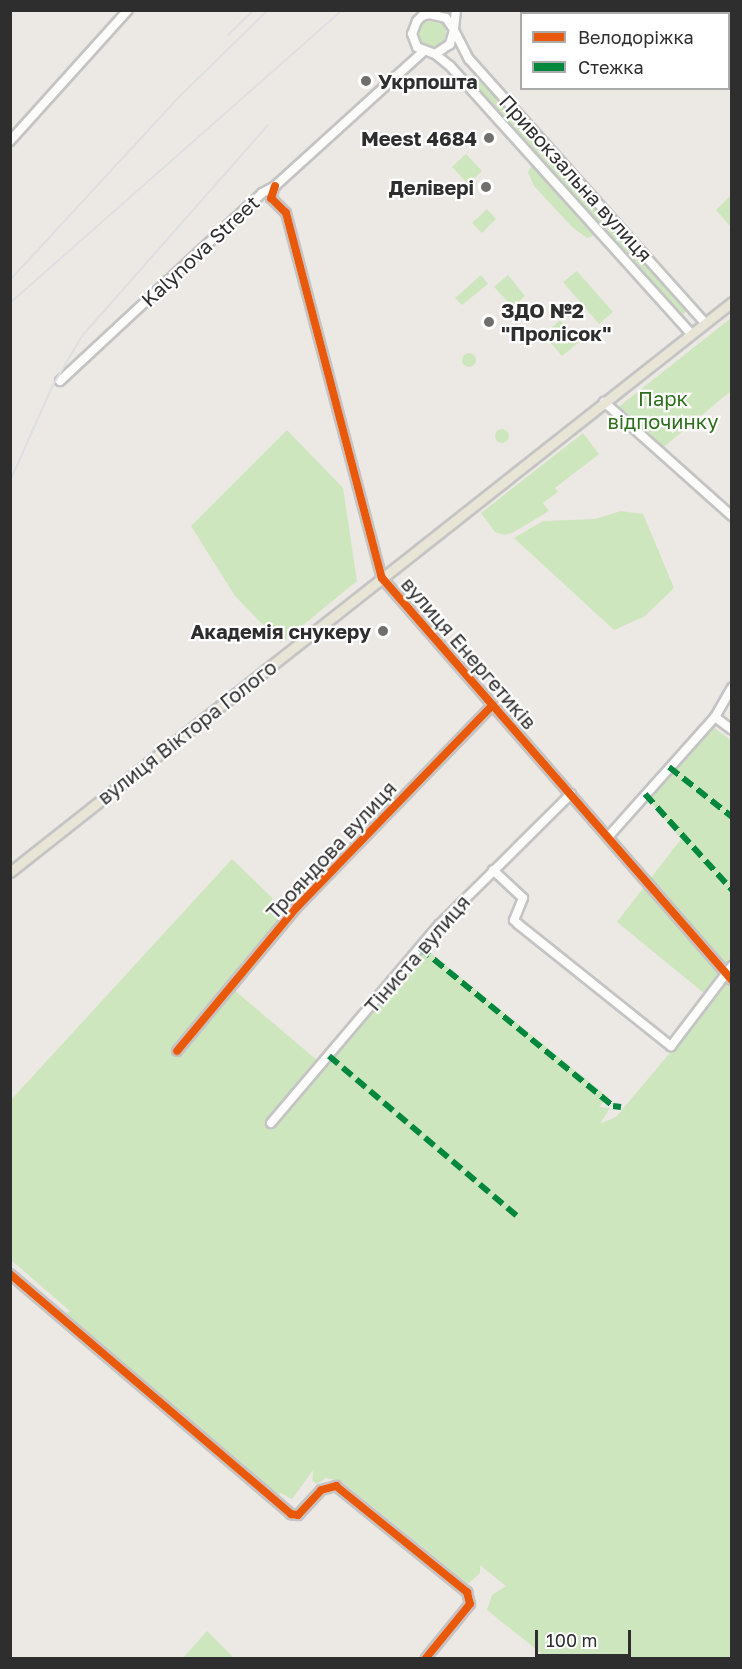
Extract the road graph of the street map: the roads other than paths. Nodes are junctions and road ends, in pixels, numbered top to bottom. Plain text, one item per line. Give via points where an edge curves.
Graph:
1 (128, 10) edge
2 (456, 10) edge
3 (433, 12) edge
4 (454, 30) junction
5 (423, 52) junction
6 (435, 54) junction
7 (10, 141) edge
8 (275, 186) junction
9 (732, 302) edge
10 (705, 323) junction
11 (691, 334) junction
12 (60, 381) dead end
13 (604, 402) junction
14 (732, 516) edge
15 (382, 578) junction
16 (732, 687) edge
17 (493, 705) junction
18 (715, 717) junction
19 (732, 730) edge
20 (572, 794) junction
21 (608, 837) junction
22 (493, 870) junction
23 (10, 872) edge
24 (732, 966) edge
25 (729, 977) edge
26 (177, 1051) dead end
27 (272, 1123) dead end
28 (10, 1274) edge
29 (426, 1659) edge

1 - 7 street
2 - 4 street
3 - 4 street via 446,18
3 - 5 street via 417,21 412,34
4 - 6 street via 450,44
4 - 10 street, Привокзальна вулиця via 477,69
5 - 6 street
5 - 8 street, Kalynova Street
6 - 11 street
8 - 12 street, Kalynova Street via 262,193
8 - 15 street, вулиця Енергетиків via 271,198 286,213
9 - 10 main road, вулиця Віктора Голого
10 - 11 main road, вулиця Віктора Голого
11 - 13 main road, вулиця Віктора Голого
13 - 14 street
13 - 15 main road, вулиця Віктора Голого
15 - 17 street, вулиця Енергетиків
15 - 23 main road, вулиця Віктора Голого
16 - 18 street
17 - 20 street, вулиця Енергетиків
17 - 26 street, Трояндова вулиця via 297,907
18 - 19 street
18 - 21 street
20 - 21 street, вулиця Енергетиків
20 - 22 street, Тіниста вулиця
21 - 25 street, вулиця Енергетиків
22 - 25 street via 523,898 514,920 518,924 671,1046
22 - 27 street, Тіниста вулиця via 439,925
24 - 25 street
28 - 29 street via 291,1514 298,1515 321,1490 336,1486 467,1592 470,1604

